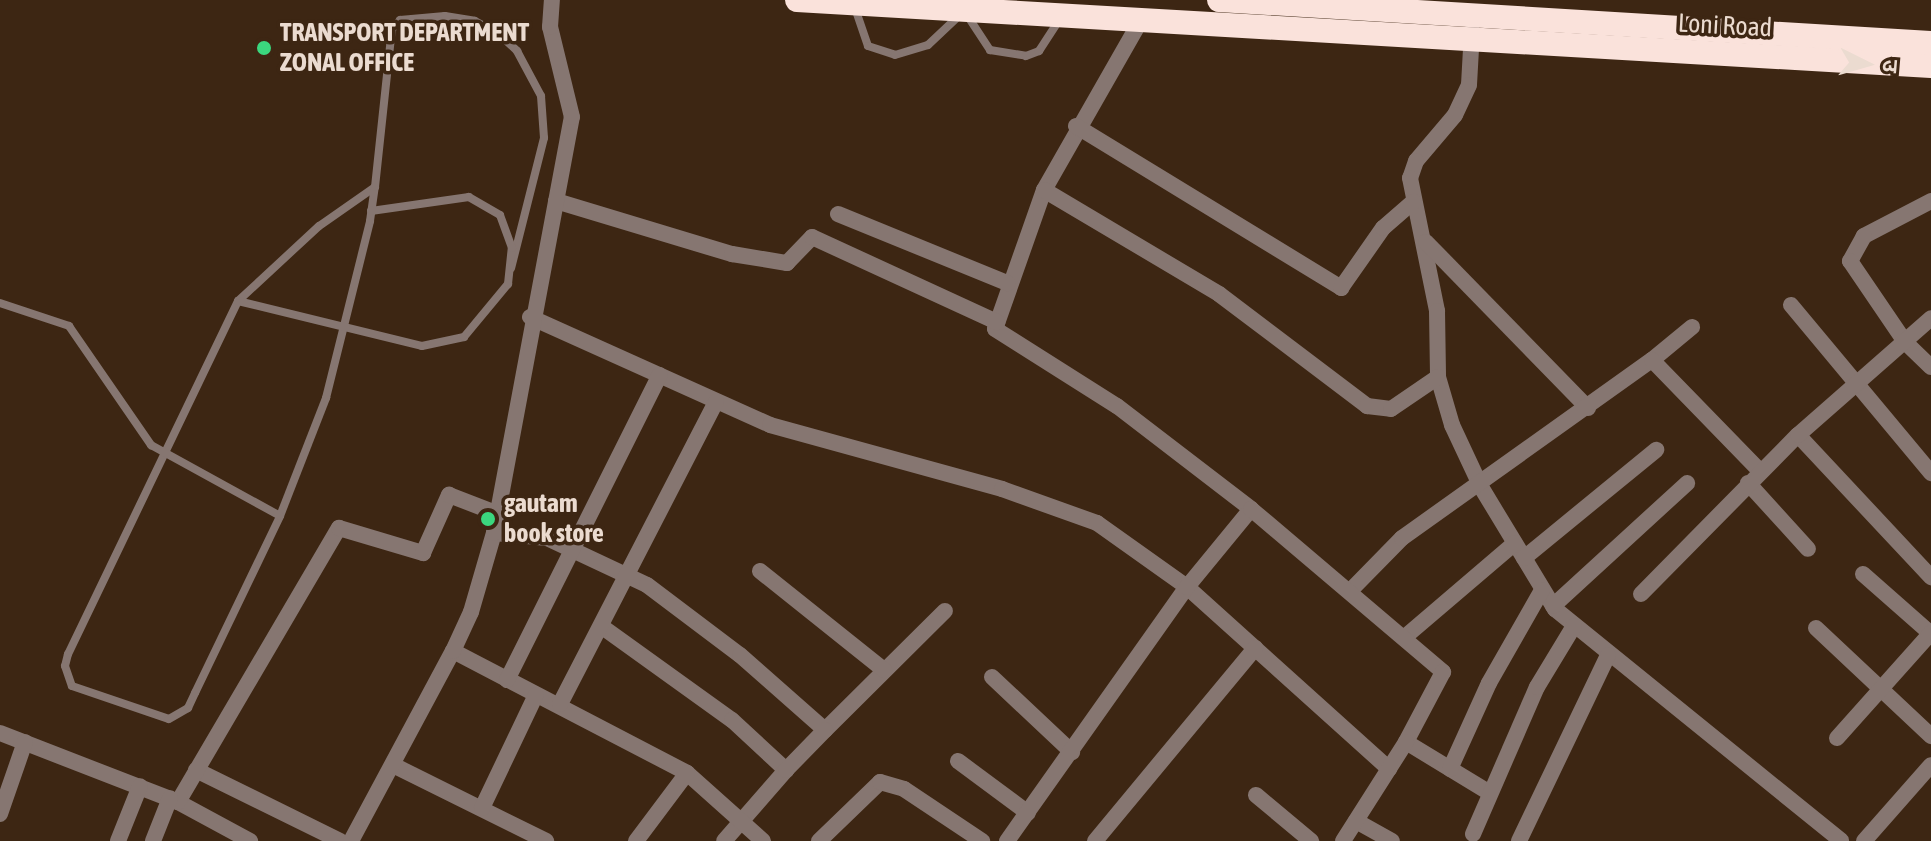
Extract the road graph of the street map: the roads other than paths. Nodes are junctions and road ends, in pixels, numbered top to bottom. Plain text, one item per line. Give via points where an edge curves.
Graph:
1 (552, 0) edge
2 (797, 0) edge
3 (1219, 0) edge
4 (854, 3) junction
5 (966, 5) edge
6 (1062, 16) junction
7 (1141, 20) junction
8 (1473, 27) junction
9 (1931, 43) edge
10 (1931, 66) edge
11 (1076, 126) junction
12 (375, 187) junction
13 (1044, 190) junction
14 (556, 201) junction
15 (1931, 201) edge
16 (1413, 202) junction
17 (371, 211) junction
18 (838, 214) dead end
19 (1426, 242) junction
20 (511, 268) junction
21 (1007, 283) junction
22 (238, 301) junction
23 (0, 303) edge
24 (1791, 305) dead end
25 (530, 317) junction
26 (1931, 318) edge
27 (997, 322) junction
28 (346, 325) junction
29 (1692, 327) dead end
30 (1905, 342) junction
31 (1652, 360) junction
32 (1931, 367) edge
33 (660, 375) junction
34 (1438, 377) junction
35 (1853, 382) junction
36 (716, 402) junction
37 (1588, 408) junction
38 (1798, 435) junction
39 (1656, 450) dead end
40 (164, 453) junction
41 (1931, 473) edge
42 (1754, 477) junction
43 (1687, 483) dead end
44 (1481, 487) junction
45 (1251, 509) junction
46 (496, 513) junction
47 (280, 516) junction
48 (494, 533) junction
49 (1515, 543) junction
50 (570, 547) junction
51 (1808, 549) dead end
52 (1524, 558) junction
53 (760, 571) dead end
54 (625, 572) junction
55 (1863, 574) dead end
56 (1931, 577) edge
57 (1187, 587) junction
58 (1542, 590) junction
59 (1350, 591) junction
60 (1641, 594) dead end
61 (1553, 606) junction
62 (945, 611) dead end
63 (601, 626) junction
64 (1574, 626) junction
65 (1816, 628) dead end
66 (1931, 633) edge
67 (1406, 636) junction
68 (1255, 648) junction
69 (453, 651) junction
70 (1608, 655) junction
71 (884, 670) junction
72 (992, 677) dead end
73 (507, 680) junction
74 (1882, 690) junction
75 (536, 695) junction
76 (560, 704) junction
77 (825, 730) junction
78 (0, 733) edge
79 (1931, 736) edge
80 (1837, 738) dead end
81 (25, 742) junction
82 (1406, 742) junction
83 (1072, 752) junction
84 (958, 761) dead end
85 (393, 765) junction
86 (1931, 765) edge
87 (1389, 769) junction
88 (1450, 769) junction
89 (196, 770) junction
90 (786, 770) junction
91 (687, 773) junction
92 (140, 786) junction
93 (1490, 793) junction
94 (1256, 795) dead end
95 (174, 800) junction
96 (482, 808) junction
97 (1028, 813) junction
98 (0, 814) edge
99 (741, 820) junction
100 (1356, 821) junction
101 (1473, 834) dead end
102 (118, 841) edge
103 (153, 841) edge
104 (250, 841) edge
105 (340, 841) edge
106 (351, 841) edge
107 (546, 841) edge
108 (636, 841) edge
109 (724, 841) edge
110 (763, 841) edge
111 (819, 841) edge
112 (982, 841) edge
113 (1007, 841) edge
114 (1095, 841) edge
115 (1311, 841) edge
116 (1343, 841) edge
117 (1392, 841) edge
118 (1519, 841) edge
119 (1841, 841) edge
120 (1864, 841) edge

1 - 14 street via 550,27 572,117
2 - 4 highway, Loni Road
3 - 8 highway, Loni Road
4 - 5 highway, Loni Road
4 - 5 lane via 868,46 895,55 928,45
5 - 6 highway, Loni Road
5 - 6 lane via 979,40 990,50 1026,56 1039,51
6 - 7 highway, Loni Road
7 - 8 highway, Loni Road
7 - 11 street
8 - 9 highway, Loni Road
8 - 10 highway, Loni Road
8 - 16 street via 1469,85 1455,115 1416,161 1410,178
11 - 13 street
11 - 16 street via 1341,288 1383,228
12 - 17 lane
12 - 20 lane via 392,29 400,20 423,14 475,21 499,34 530,71 544,112 544,138
12 - 22 lane via 319,226
13 - 21 street
13 - 34 street via 1219,294 1367,406 1391,409
14 - 25 street
14 - 27 street via 732,254 787,263 812,237
15 - 30 street via 1864,236 1850,261
16 - 19 street
17 - 20 lane via 446,197 484,202 500,215 508,233
17 - 28 lane
18 - 21 street
19 - 34 street via 1441,347
19 - 37 street
20 - 28 lane via 508,284 473,330 444,345 422,346
21 - 27 street
22 - 28 lane
22 - 40 lane
23 - 40 lane via 69,326 132,422
24 - 35 street
25 - 33 street
25 - 46 street
26 - 30 street
27 - 45 street via 995,329 1117,406
28 - 47 lane via 326,398
29 - 31 street
30 - 32 street
30 - 35 street
31 - 37 street
31 - 42 street
33 - 36 street
33 - 50 street
34 - 44 street
35 - 38 street
35 - 41 street
36 - 54 street
36 - 57 street via 770,425 1055,505 1097,523
37 - 44 street
38 - 42 street
38 - 56 street
39 - 52 street
40 - 47 lane
40 - 47 lane via 117,563 68,654 67,677 86,693 146,715 179,716
42 - 51 street
42 - 60 street
43 - 61 street
44 - 49 street
44 - 59 street via 1402,538
45 - 57 street
45 - 59 street
46 - 48 street
46 - 89 street via 449,495 423,553 339,528
48 - 50 street via 547,538
48 - 69 street via 471,612
49 - 52 street
49 - 67 street
50 - 54 street
50 - 73 street
52 - 58 street
53 - 71 street
54 - 63 street
54 - 77 street via 740,655
55 - 66 street
57 - 68 street
57 - 83 street
58 - 61 street
58 - 88 street via 1489,683
59 - 67 street
61 - 64 street
62 - 71 street
63 - 76 street
63 - 90 street via 732,720
64 - 70 street
64 - 93 street via 1537,687
65 - 74 street
66 - 74 street
67 - 82 street via 1443,672
68 - 87 street
68 - 114 street
69 - 73 street
69 - 85 street
70 - 118 street
70 - 119 street
71 - 77 street
72 - 83 street
73 - 75 street
74 - 79 street
74 - 80 street
75 - 76 street
75 - 96 street
76 - 91 street
77 - 90 street
78 - 81 street
81 - 92 street
81 - 98 street
82 - 87 street
82 - 88 street
83 - 97 street
84 - 97 street
85 - 96 street
85 - 106 street
86 - 120 street
87 - 100 street
88 - 93 street
89 - 95 street
89 - 105 street
90 - 99 street
91 - 99 street
91 - 108 street
92 - 95 street
92 - 102 street
93 - 101 street
94 - 115 street
95 - 103 street
95 - 104 street
96 - 107 street
97 - 113 street
99 - 109 street
99 - 110 street
100 - 116 street
100 - 117 street
111 - 112 street via 880,782 904,789

